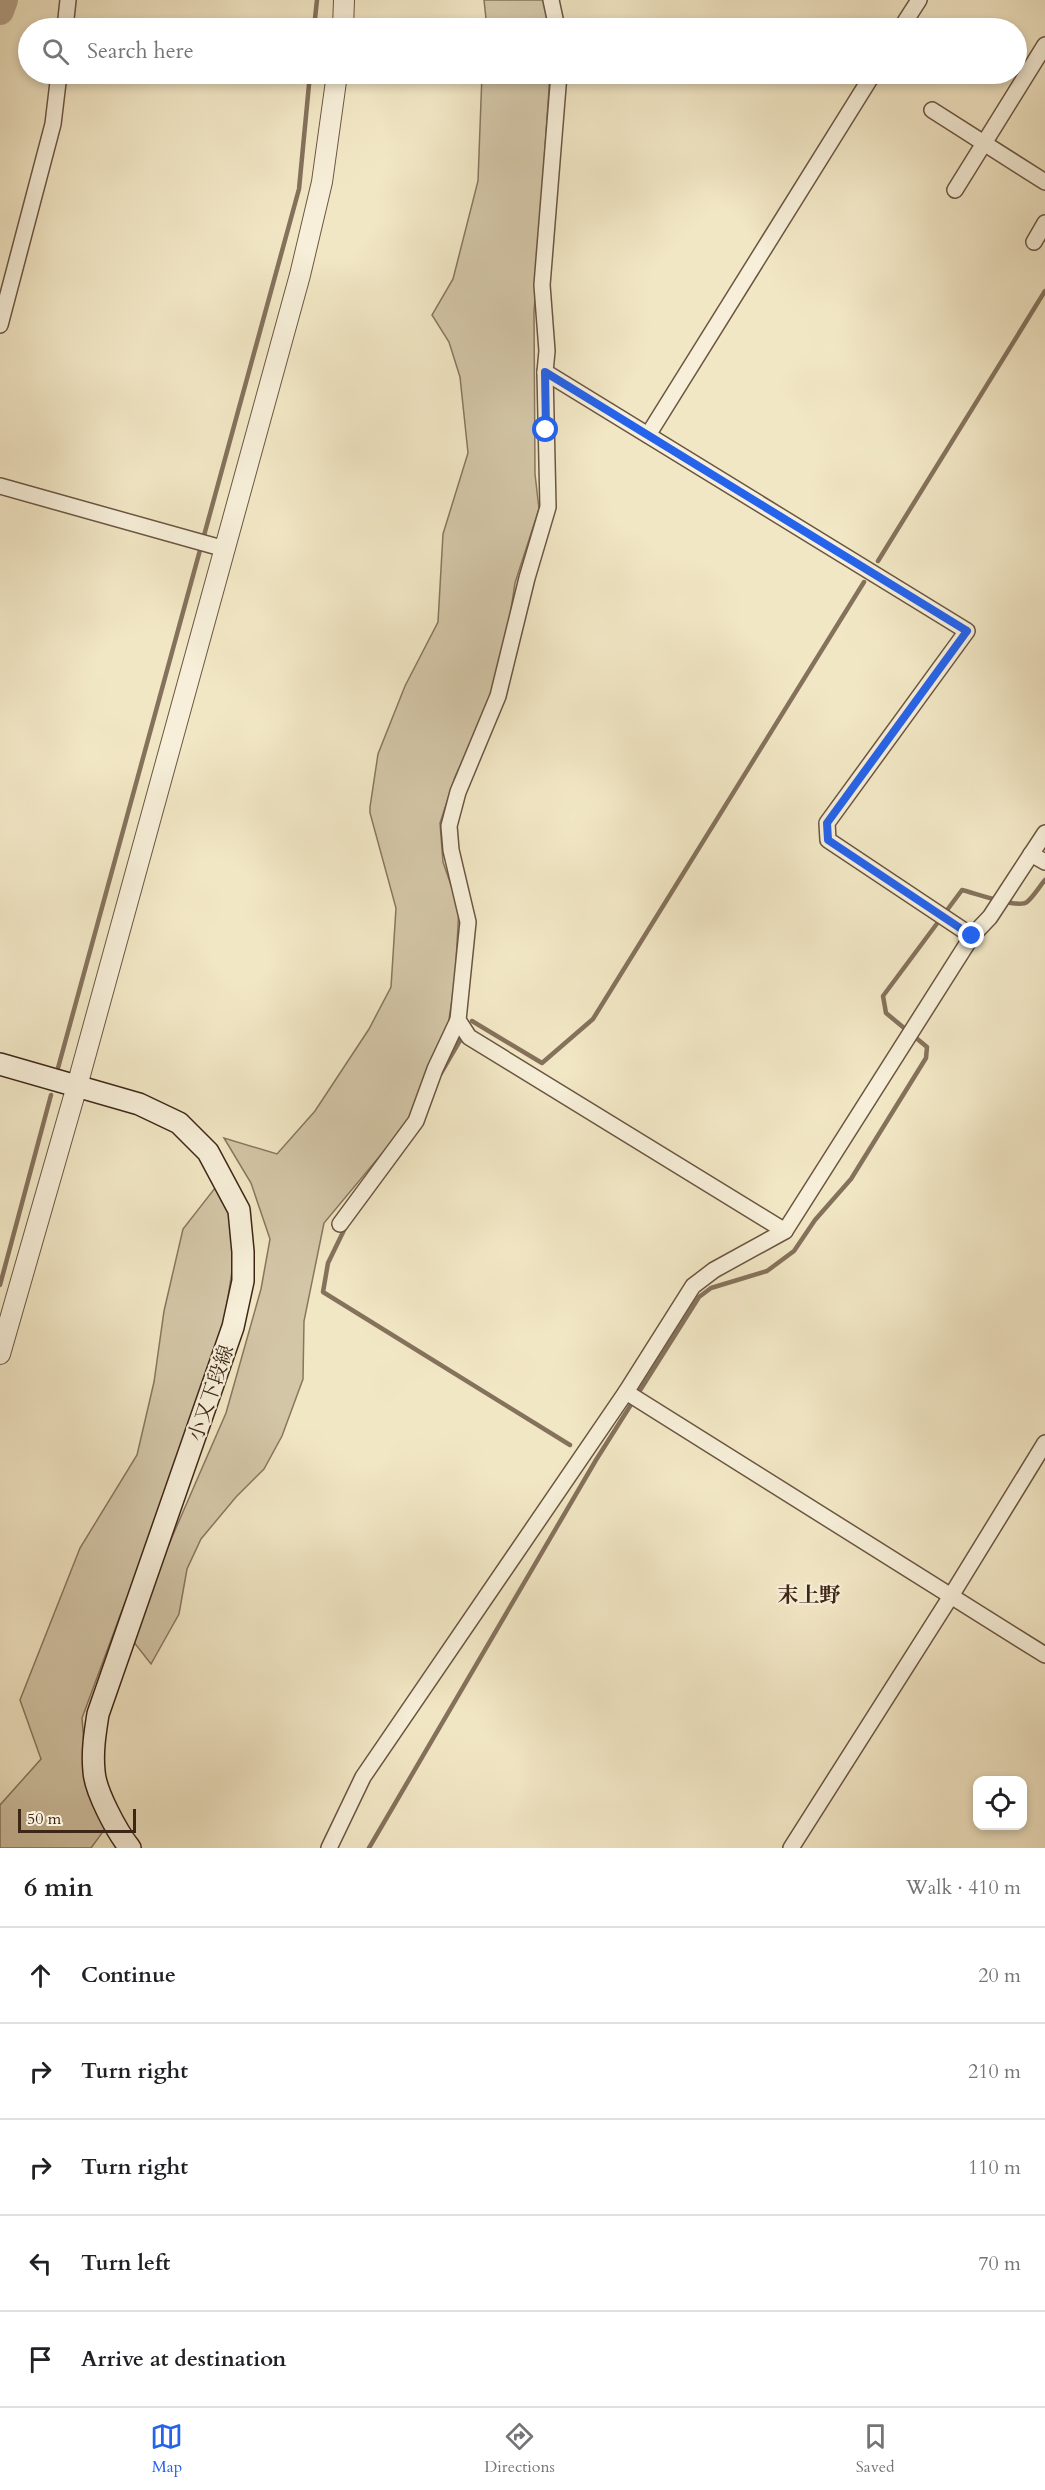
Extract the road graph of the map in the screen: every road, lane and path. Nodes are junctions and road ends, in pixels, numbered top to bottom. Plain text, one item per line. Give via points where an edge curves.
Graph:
1 (68, 0) edge
2 (344, 0) edge
3 (551, 0) edge
4 (919, 0) edge
5 (66, 18) edge
6 (343, 18) edge
7 (555, 18) edge
8 (907, 18) edge
9 (1045, 45) edge
10 (1027, 74) edge
11 (58, 84) edge
12 (336, 84) edge
13 (558, 84) edge
14 (867, 84) edge
15 (1021, 84) edge
16 (932, 110) dead end
17 (985, 142) junction
18 (1045, 182) edge
19 (956, 190) dead end
20 (1045, 223) edge
21 (1034, 242) dead end
22 (0, 325) edge
23 (545, 372) junction
24 (648, 435) junction
25 (0, 486) edge
26 (225, 549) junction
27 (1045, 833) edge
28 (1031, 854) junction
29 (1045, 862) edge
30 (972, 936) junction
31 (458, 1020) junction
32 (0, 1064) edge
33 (77, 1086) junction
34 (340, 1224) dead end
35 (785, 1231) junction
36 (0, 1354) edge
37 (626, 1392) junction
38 (1045, 1443) edge
39 (951, 1596) junction
40 (1045, 1655) edge
41 (130, 1848) edge
42 (329, 1848) edge
43 (791, 1848) edge

1 - 5 street
2 - 6 street
3 - 7 street
4 - 8 street
9 - 10 street
11 - 22 street via 53,124
12 - 26 street via 320,192
13 - 23 street via 543,285
14 - 24 street
15 - 17 street
16 - 17 street
17 - 18 street
17 - 19 street
20 - 21 street
23 - 24 street
23 - 31 street via 548,507 498,696 458,792 449,826 468,922
24 - 30 street via 967,631 827,823 828,840
25 - 26 street
26 - 33 street
27 - 28 street
28 - 29 street
28 - 30 street via 990,917
30 - 35 street
31 - 34 street via 416,1121
31 - 35 street via 469,1037
32 - 33 main road, 小又下段線
33 - 36 street
33 - 41 main road, 小又下段線 via 139,1104 178,1123 208,1152 239,1210 243,1252 243,1281 233,1327 98,1714 94,1774 109,1814
35 - 37 street via 693,1286
37 - 39 street
37 - 42 street via 363,1777
38 - 39 street
39 - 40 street
39 - 43 street

